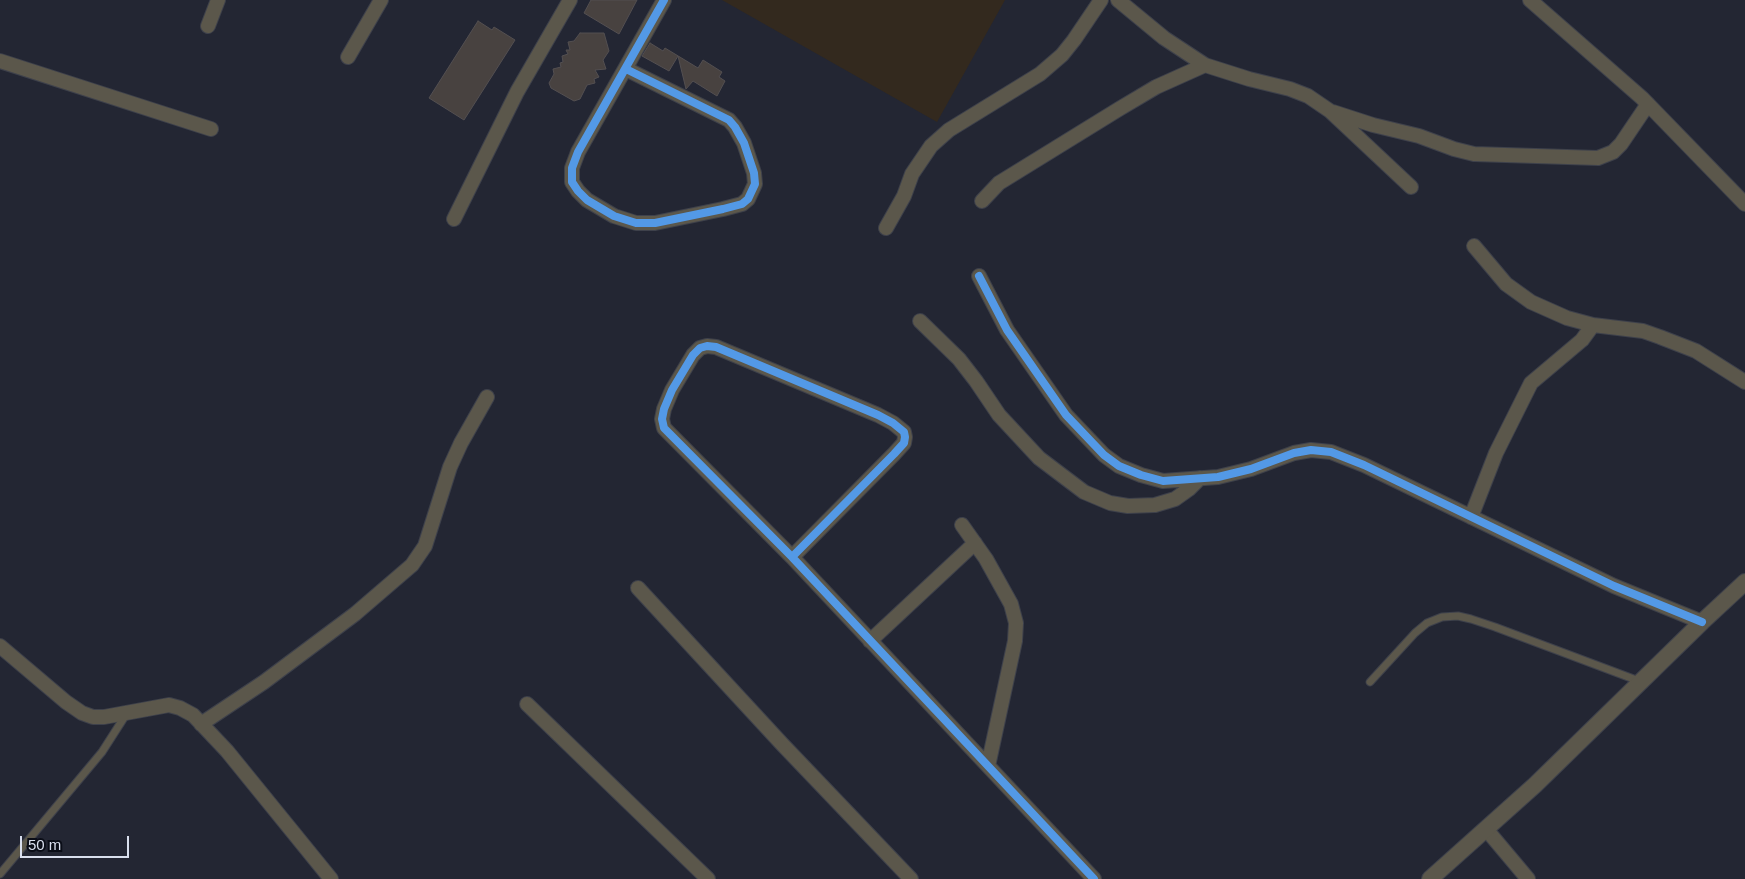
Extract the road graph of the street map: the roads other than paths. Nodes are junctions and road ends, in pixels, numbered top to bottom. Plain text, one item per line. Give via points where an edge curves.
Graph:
1 (218, 0) edge
2 (381, 0) edge
3 (570, 0) edge
4 (664, 0) edge
5 (1101, 0) edge
6 (1118, 0) edge
7 (1530, 0) edge
8 (208, 26) dead end
9 (348, 57) dead end
10 (0, 60) edge
11 (1205, 65) junction
12 (626, 69) junction
13 (1648, 104) junction
14 (1330, 111) junction
15 (211, 129) dead end
16 (1411, 187) dead end
17 (982, 202) dead end
18 (1745, 204) edge
19 (454, 219) dead end
20 (886, 228) dead end
21 (1474, 246) dead end
22 (979, 276) dead end
23 (920, 321) dead end
24 (1593, 326) junction
25 (1745, 382) edge
26 (487, 396) dead end
27 (1200, 478) junction
28 (1471, 516) junction
29 (962, 525) dead end
30 (975, 543) junction
31 (792, 557) junction
32 (1745, 582) edge
33 (638, 588) dead end
34 (1702, 622) junction
35 (870, 642) junction
36 (0, 646) edge
37 (1370, 682) dead end
38 (1641, 682) junction
39 (527, 704) dead end
40 (127, 712) junction
41 (201, 724) junction
42 (988, 766) junction
43 (1486, 829) junction
44 (0, 874) edge
45 (331, 879) edge
46 (708, 879) edge
47 (911, 879) edge
48 (1094, 879) edge
49 (1430, 879) edge
50 (1528, 879) edge

1 - 8 street
2 - 9 street
3 - 19 street via 517,92
4 - 12 street
5 - 20 street via 1062,55 1040,74 949,130 931,146 912,174
6 - 11 street via 1164,38
7 - 13 street
10 - 15 street
11 - 14 street via 1290,89 1308,96
11 - 17 street via 1156,86 999,184
12 - 12 street via 578,152 572,168 572,182 578,192 614,216 636,223 654,223 722,209 742,204 748,199 755,184 754,173 744,143 729,120
13 - 14 street via 1621,144 1613,152 1598,158 1474,154
13 - 18 street
14 - 16 street
21 - 24 street via 1506,284 1531,302
22 - 27 street via 1007,330 1066,415 1104,455 1141,476 1163,481
23 - 27 street via 959,359 999,415 1039,458 1084,492 1110,504 1155,505 1175,499
24 - 25 street via 1643,331 1660,337 1696,351
24 - 28 street via 1582,340 1531,383 1496,453
26 - 41 street via 450,467 424,546 412,565 340,625
27 - 28 street via 1251,469 1294,453 1311,450 1331,452
28 - 34 street via 1614,586
29 - 30 street
30 - 35 street
30 - 42 street via 1010,604 1016,623
31 - 31 street via 904,443 904,432 878,415 716,348 700,348 672,390 664,409 664,428
31 - 35 street
32 - 34 street
33 - 47 street
34 - 38 street
35 - 42 street
36 - 40 street via 82,713 104,717
37 - 38 lane via 1427,623 1442,617 1458,616 1471,618
38 - 43 street
39 - 46 street
40 - 41 street via 168,705 193,715
40 - 44 lane via 102,752
41 - 45 street via 227,751
42 - 48 street
43 - 49 street
43 - 50 street

